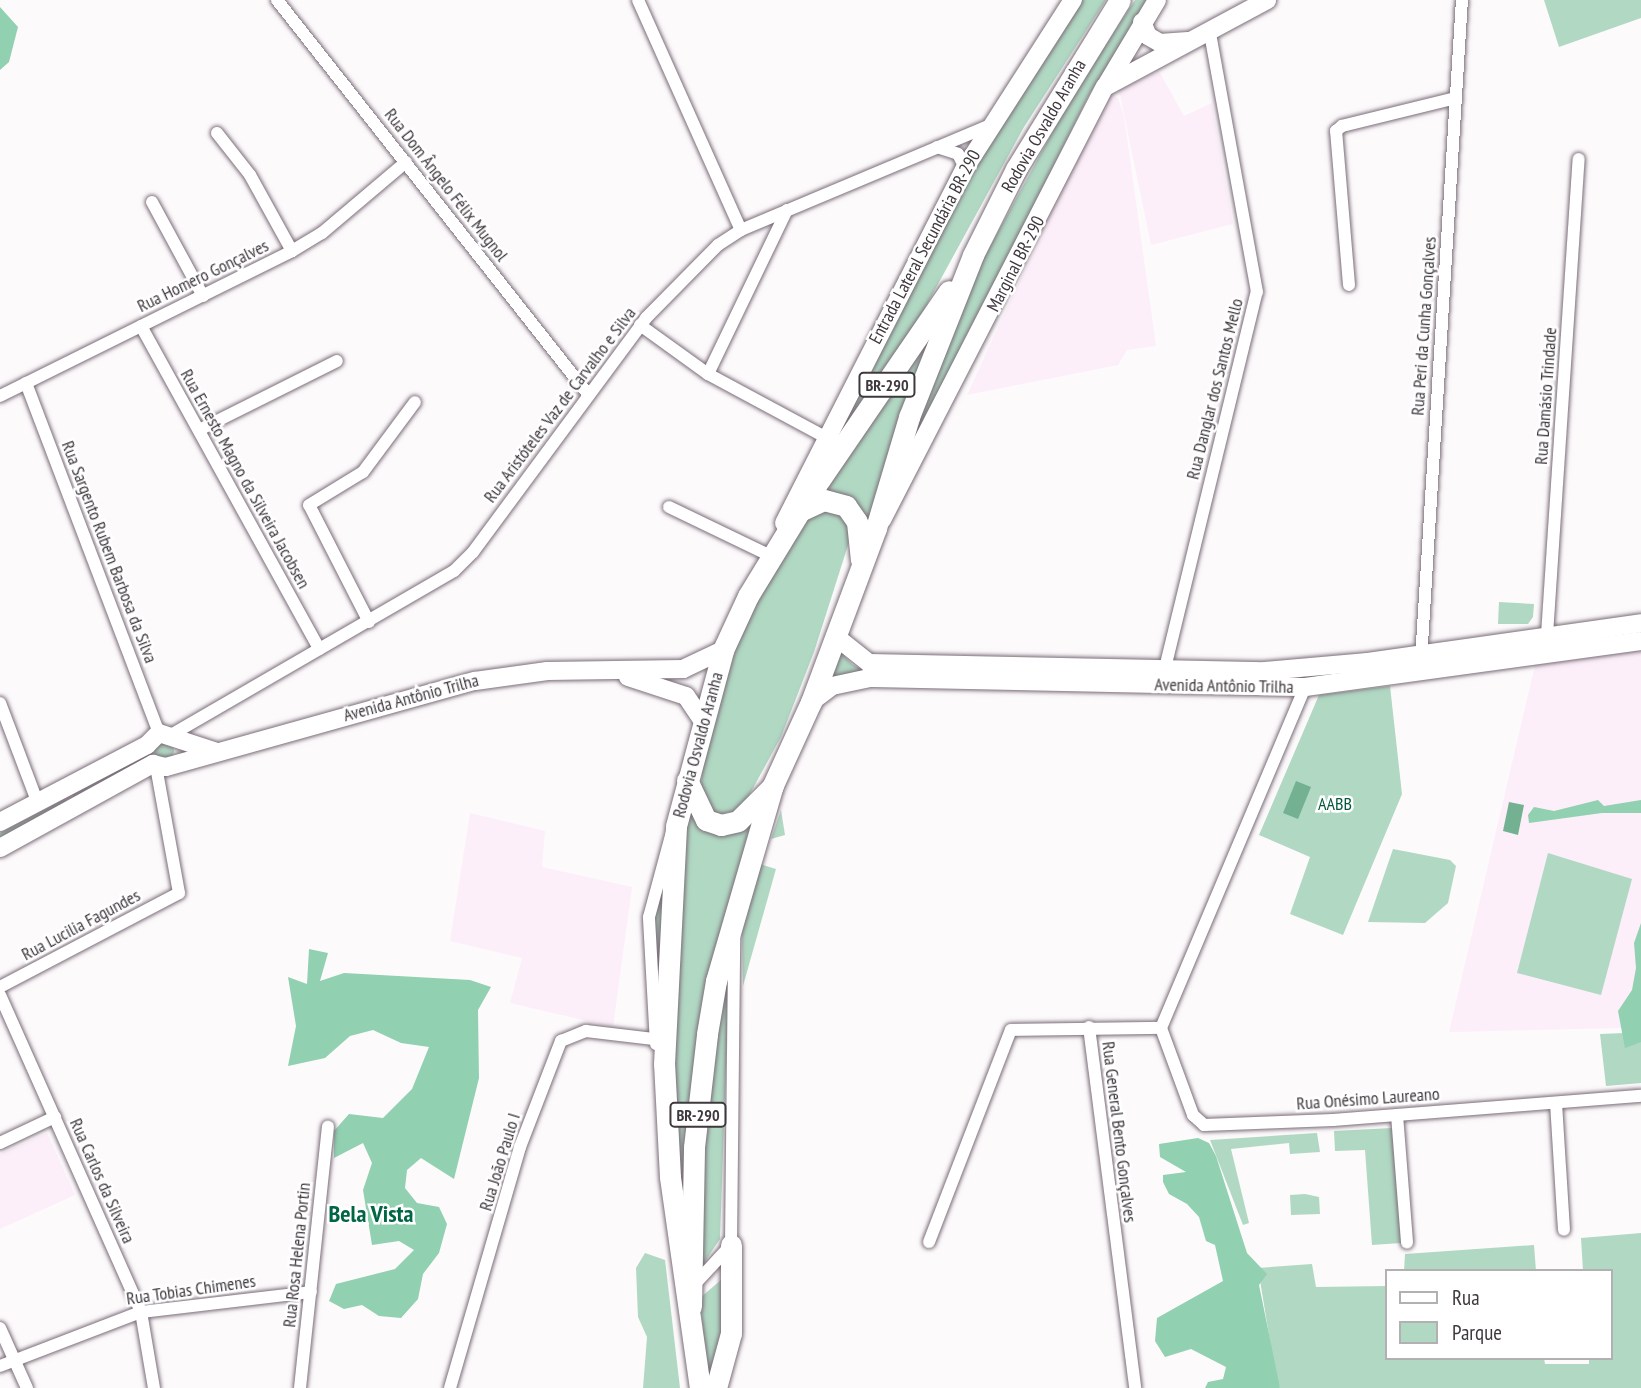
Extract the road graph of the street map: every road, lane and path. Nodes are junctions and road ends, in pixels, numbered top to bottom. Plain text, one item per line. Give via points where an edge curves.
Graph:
1 (277, 0) edge
2 (638, 0) edge
3 (1073, 0) edge
4 (1120, 0) edge
5 (1157, 0) edge
6 (1267, 0) edge
7 (1461, 0) edge
8 (1142, 22) junction
9 (1204, 36) junction
10 (1104, 87) junction
11 (1456, 98) junction
12 (993, 124) junction
13 (217, 133) dead end
14 (937, 147) junction
15 (1579, 159) dead end
16 (406, 162) junction
17 (965, 168) junction
18 (152, 202) dead end
19 (787, 211) junction
20 (741, 230) junction
21 (292, 251) junction
22 (973, 254) junction
23 (1349, 285) dead end
24 (203, 296) junction
25 (640, 325) junction
26 (141, 326) junction
27 (337, 362) dead end
28 (708, 374) junction
29 (26, 383) junction
30 (587, 393) junction
31 (0, 396) edge
32 (415, 402) dead end
33 (199, 430) junction
34 (825, 437) junction
35 (669, 507) dead end
36 (798, 512) junction
37 (876, 528) junction
38 (774, 549) junction
39 (862, 563) junction
40 (369, 622) junction
41 (1641, 623) edge
42 (1547, 635) junction
43 (835, 636) junction
44 (1641, 640) edge
45 (319, 649) junction
46 (723, 650) junction
47 (1421, 664) junction
48 (1165, 668) junction
49 (870, 670) junction
50 (608, 671) junction
51 (1305, 687) junction
52 (811, 702) junction
53 (0, 703) edge
54 (703, 721) junction
55 (164, 738) junction
56 (220, 753) junction
57 (174, 764) junction
58 (154, 765) junction
59 (687, 780) junction
60 (773, 785) junction
61 (37, 802) junction
62 (0, 822) edge
63 (676, 826) junction
64 (0, 848) edge
65 (733, 926) junction
66 (0, 987) edge
67 (0, 995) edge
68 (1088, 1027) junction
69 (1161, 1028) junction
70 (654, 1039) junction
71 (664, 1064) junction
72 (1641, 1096) edge
73 (1556, 1103) junction
74 (1397, 1115) junction
75 (55, 1117) junction
76 (328, 1126) dead end
77 (0, 1143) edge
78 (1564, 1230) dead end
79 (929, 1242) dead end
80 (1407, 1243) dead end
81 (731, 1245) junction
82 (311, 1292) junction
83 (693, 1296) junction
84 (141, 1312) junction
85 (0, 1328) edge
86 (14, 1359) junction
87 (0, 1366) edge
88 (27, 1388) edge
89 (154, 1388) edge
90 (300, 1388) edge
91 (450, 1388) edge
92 (700, 1388) edge
93 (716, 1388) edge
94 (1135, 1388) edge

1 - 16 street, Rua Dom Ângelo Félix Mugnol
2 - 20 street
3 - 12 main road, Entrada Lateral Secundária BR-290
4 - 22 highway, Rodovia Osvaldo Aranha / BR-290 via 1016,169
5 - 8 main road, Marginal BR-290
6 - 9 main road
7 - 11 street, Rua Peri da Cunha Gonçalves
8 - 9 main road via 1148,36 1160,43
8 - 10 main road, Marginal BR-290
9 - 10 main road
9 - 48 street, Rua Danglar dos Santos Mello via 1257,292
10 - 37 main road, Marginal BR-290 via 928,437
11 - 23 street via 1342,125 1336,131
11 - 47 street, Rua Peri da Cunha Gonçalves
12 - 14 street, Rua Aristóteles Vaz de Carvalho e Silva
12 - 17 main road, Entrada Lateral Secundária BR-290
13 - 21 street via 250,175
14 - 17 street via 953,150
14 - 19 street, Rua Aristóteles Vaz de Carvalho e Silva
15 - 42 street, Rua Damásio Trindade
16 - 21 street, Rua Homero Gonçalves via 322,233
16 - 30 street, Rua Dom Ângelo Félix Mugnol
17 - 34 main road, Entrada Lateral Secundária BR-290
18 - 24 street
19 - 20 street, Rua Aristóteles Vaz de Carvalho e Silva
19 - 28 street
20 - 25 street, Rua Aristóteles Vaz de Carvalho e Silva via 694,265
21 - 24 street, Rua Homero Gonçalves
22 - 36 highway, Rodovia Osvaldo Aranha / BR-290
22 - 37 highway, Rodovia Osvaldo Aranha / BR-290 via 909,416
24 - 26 street, Rua Homero Gonçalves
25 - 28 street
25 - 30 street, Rua Aristóteles Vaz de Carvalho e Silva
26 - 29 street, Rua Homero Gonçalves
26 - 33 street, Rua Ernesto Magno da Silveira Jacobsen
27 - 33 street
28 - 34 street
29 - 31 street, Rua Homero Gonçalves
29 - 55 street, Rua Sargento Rubem Barbosa da Silva
30 - 40 street, Rua Aristóteles Vaz de Carvalho e Silva via 473,552 453,571
32 - 40 street via 363,472 311,501 308,511
33 - 45 street, Rua Ernesto Magno da Silveira Jacobsen
34 - 38 main road, Entrada Lateral Secundária BR-290
35 - 38 street
36 - 38 highway, Rodovia Osvaldo Aranha / BR-290
36 - 39 highway, BR-290 via 824,500 846,506 857,522
37 - 39 highway, Rodovia Osvaldo Aranha / BR-290
38 - 46 highway, Rodovia Osvaldo Aranha / BR-290
39 - 43 highway, Rodovia Osvaldo Aranha / BR-290
40 - 45 street, Rua Aristóteles Vaz de Carvalho e Silva
41 - 42 main road, Avenida Antônio Trilha
42 - 47 main road, Avenida Antônio Trilha
43 - 49 main road
43 - 52 highway, Rodovia Osvaldo Aranha / BR-290
44 - 47 main road, Avenida Antônio Trilha
45 - 55 street, Rua Aristóteles Vaz de Carvalho e Silva
46 - 50 main road, Avenida Antônio Trilha via 682,669
46 - 54 highway, Rodovia Osvaldo Aranha / BR-290
47 - 48 main road, Avenida Antônio Trilha via 1265,671
47 - 51 main road, Avenida Antônio Trilha
48 - 49 main road, Avenida Antônio Trilha
49 - 51 main road, Avenida Antônio Trilha
49 - 52 main road, Avenida Antônio Trilha via 832,686
50 - 54 main road, Avenida Antônio Trilha via 676,690 693,702
50 - 56 main road, Avenida Antônio Trilha via 547,671 475,681
51 - 69 street
52 - 60 highway, Rodovia Osvaldo Aranha / BR-290
53 - 61 street
54 - 59 highway, Rodovia Osvaldo Aranha / BR-290
55 - 56 main road
55 - 57 main road via 180,753
55 - 58 main road
55 - 61 main road
56 - 57 main road, Avenida Antônio Trilha
57 - 58 main road, Avenida Antônio Trilha
58 - 64 main road, Avenida Antônio Trilha
58 - 66 street, Rua Lucilia Fagundes via 179,893
59 - 60 highway, BR-290 via 706,820 721,825 738,821
59 - 63 highway, Rodovia Osvaldo Aranha / BR-290
60 - 65 highway, Rodovia Osvaldo Aranha / BR-290
61 - 62 main road
63 - 70 street via 664,847 649,917
63 - 71 highway, Rodovia Osvaldo Aranha / BR-290
65 - 81 street via 737,979
65 - 83 highway, Rodovia Osvaldo Aranha / BR-290 via 716,981 694,1147
67 - 75 street, Rua Carlos da Silveira
68 - 69 street, Rua General Bento Gonçalves
68 - 79 street via 1011,1030
68 - 94 street, Rua General Bento Gonçalves
69 - 74 street, Rua Onésimo Laureano via 1193,1115 1205,1125
70 - 71 street
70 - 91 street, Rua João Paulo I via 586,1031 561,1041 520,1147
71 - 83 highway, Rodovia Osvaldo Aranha / BR-290 via 670,1177
72 - 73 street, Rua Onésimo Laureano
73 - 74 street, Rua Onésimo Laureano
73 - 78 street
74 - 80 street
75 - 77 street
75 - 84 street, Rua Carlos da Silveira
76 - 82 street, Rua Rosa Helena Portin
81 - 83 street
81 - 93 highway via 731,1333
82 - 84 street, Rua Tobias Chimenes
82 - 90 street, Rua Rosa Helena Portin
83 - 92 highway, Rodovia Osvaldo Aranha / BR-290
84 - 86 street, Rua Tobias Chimenes
84 - 89 street, Rua Carlos da Silveira
85 - 86 street
86 - 87 street, Rua Tobias Chimenes
86 - 88 street

